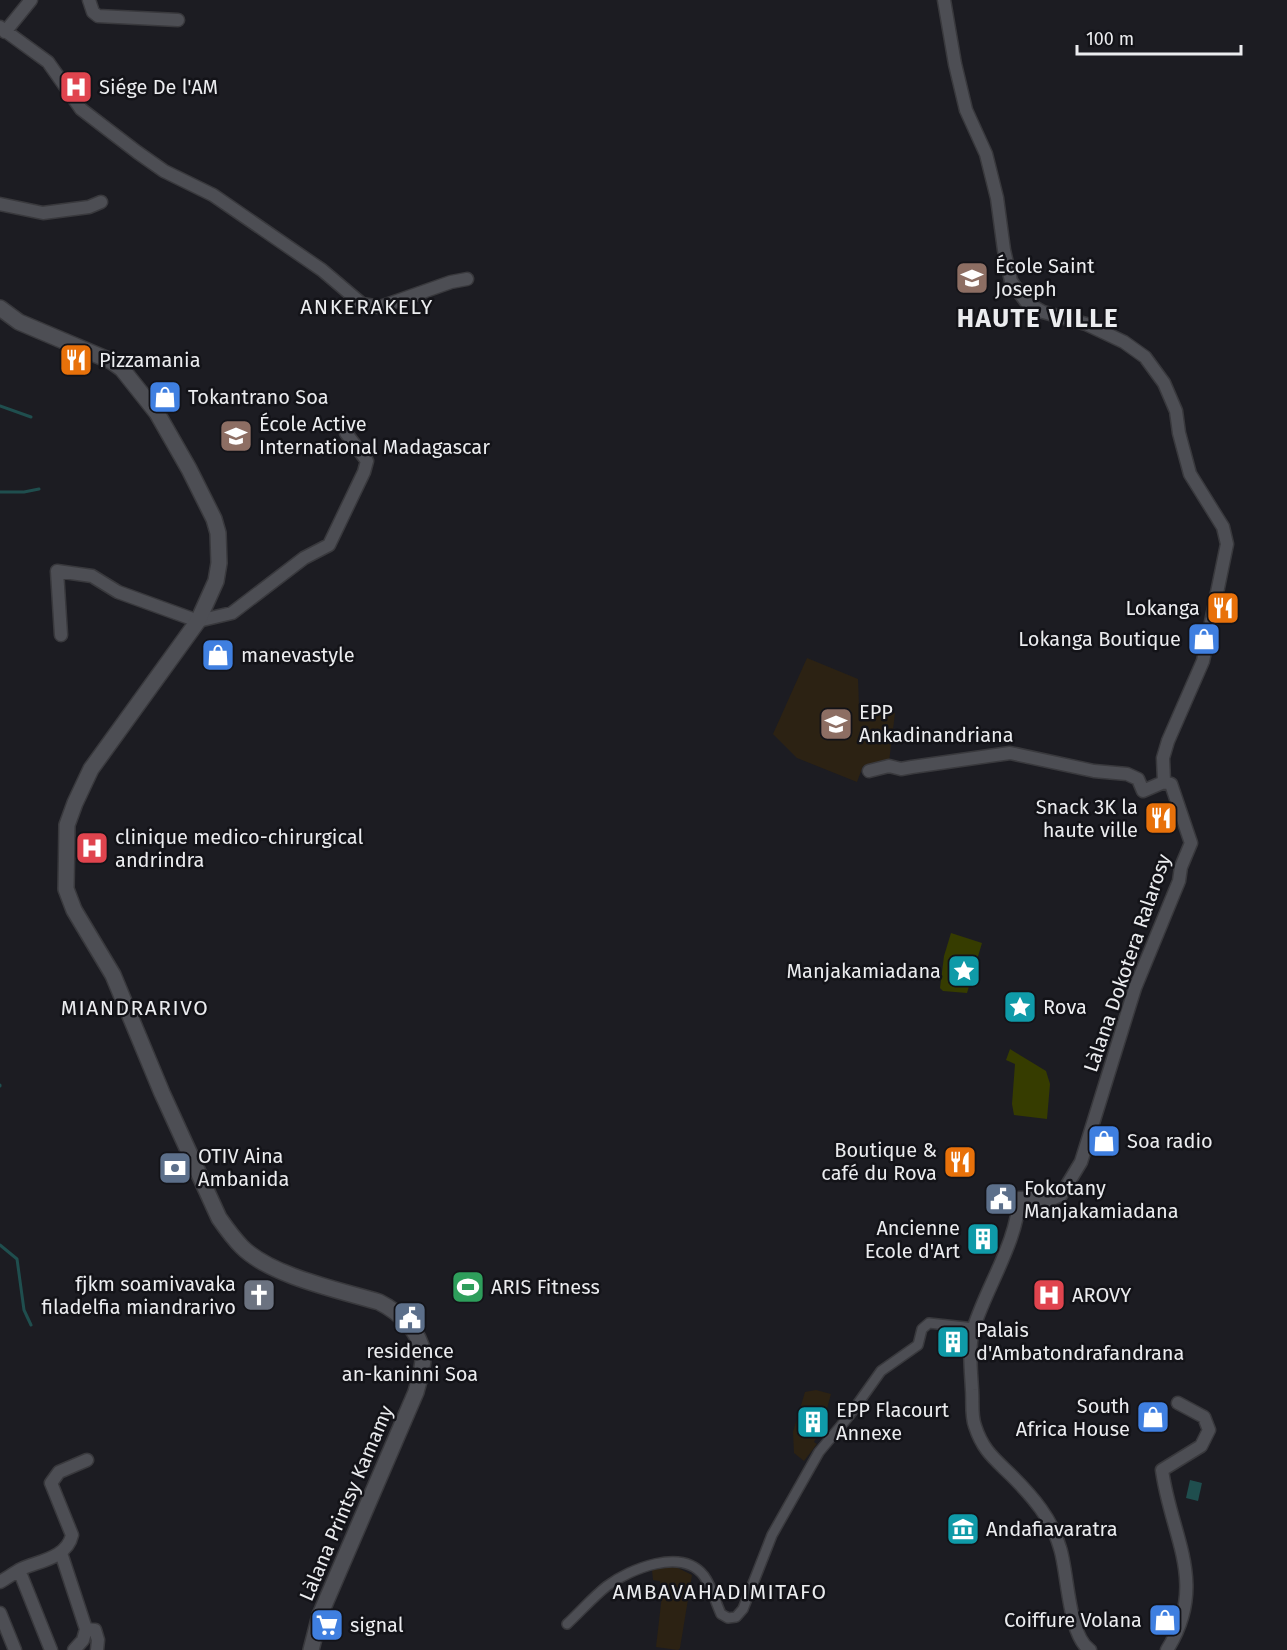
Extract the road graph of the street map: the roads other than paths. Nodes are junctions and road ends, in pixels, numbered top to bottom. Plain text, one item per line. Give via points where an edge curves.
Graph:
1 (31, 0) edge
2 (89, 0) edge
3 (944, 0) edge
4 (178, 20) dead end
5 (2, 29) edge
6 (101, 202) dead end
7 (0, 204) edge
8 (467, 279) dead end
9 (0, 308) edge
10 (346, 434) dead end
11 (198, 621) junction
12 (61, 635) dead end
13 (869, 771) dead end
14 (1164, 782) junction
15 (974, 1328) junction
16 (1178, 1403) dead end
17 (87, 1460) dead end
18 (61, 1553) junction
19 (19, 1570) junction
20 (0, 1582) edge
21 (0, 1613) edge
22 (567, 1624) dead end
23 (86, 1629) junction
24 (15, 1650) edge
25 (51, 1650) edge
26 (74, 1650) edge
27 (97, 1650) edge
28 (311, 1650) edge
29 (1090, 1650) edge
30 (1167, 1650) edge

1 - 5 street
2 - 4 street via 94,15 102,17
3 - 14 street via 966,110 986,154 997,198 1011,281 1027,303 1043,312 1086,324 1145,357 1164,383 1176,411 1190,474 1223,527 1227,544 1203,660 1168,741 1163,758
5 - 8 street via 48,62 81,109 118,138 164,171 223,202 322,270 362,304 380,307
6 - 7 street via 43,213
9 - 11 street, Làlana Printsy Kamamy via 19,322 111,361 157,413 189,469 218,533 216,581
10 - 11 street via 367,461 328,545 304,558 232,613
11 - 12 street via 118,592 92,576 57,572
11 - 28 street, Làlana Printsy Kamamy via 87,777 67,825 66,889 74,910 113,975 162,1093 230,1234 243,1248 278,1270 394,1309 419,1340 423,1355 416,1392 321,1615
13 - 14 street via 1010,753 1127,774 1138,779 1143,791
14 - 15 street, Làlana Dokotera Ralarosy via 1171,784 1191,843 1179,881 1135,988 1081,1162 1061,1195 1047,1201 1019,1198 1016,1221
15 - 22 street via 929,1323 922,1329 918,1345 881,1371 819,1452 772,1535 743,1609 736,1617 721,1614 711,1588 696,1568 657,1562 608,1586
15 - 29 street via 970,1359 974,1424 982,1446 1052,1525 1061,1549 1079,1638
16 - 30 street via 1204,1417 1209,1430 1201,1446 1162,1470 1186,1575 1182,1618
17 - 18 street via 59,1472 51,1483 72,1535
18 - 19 street
18 - 23 street
19 - 20 street
19 - 25 street
21 - 24 street
23 - 26 street
23 - 27 street via 95,1630

